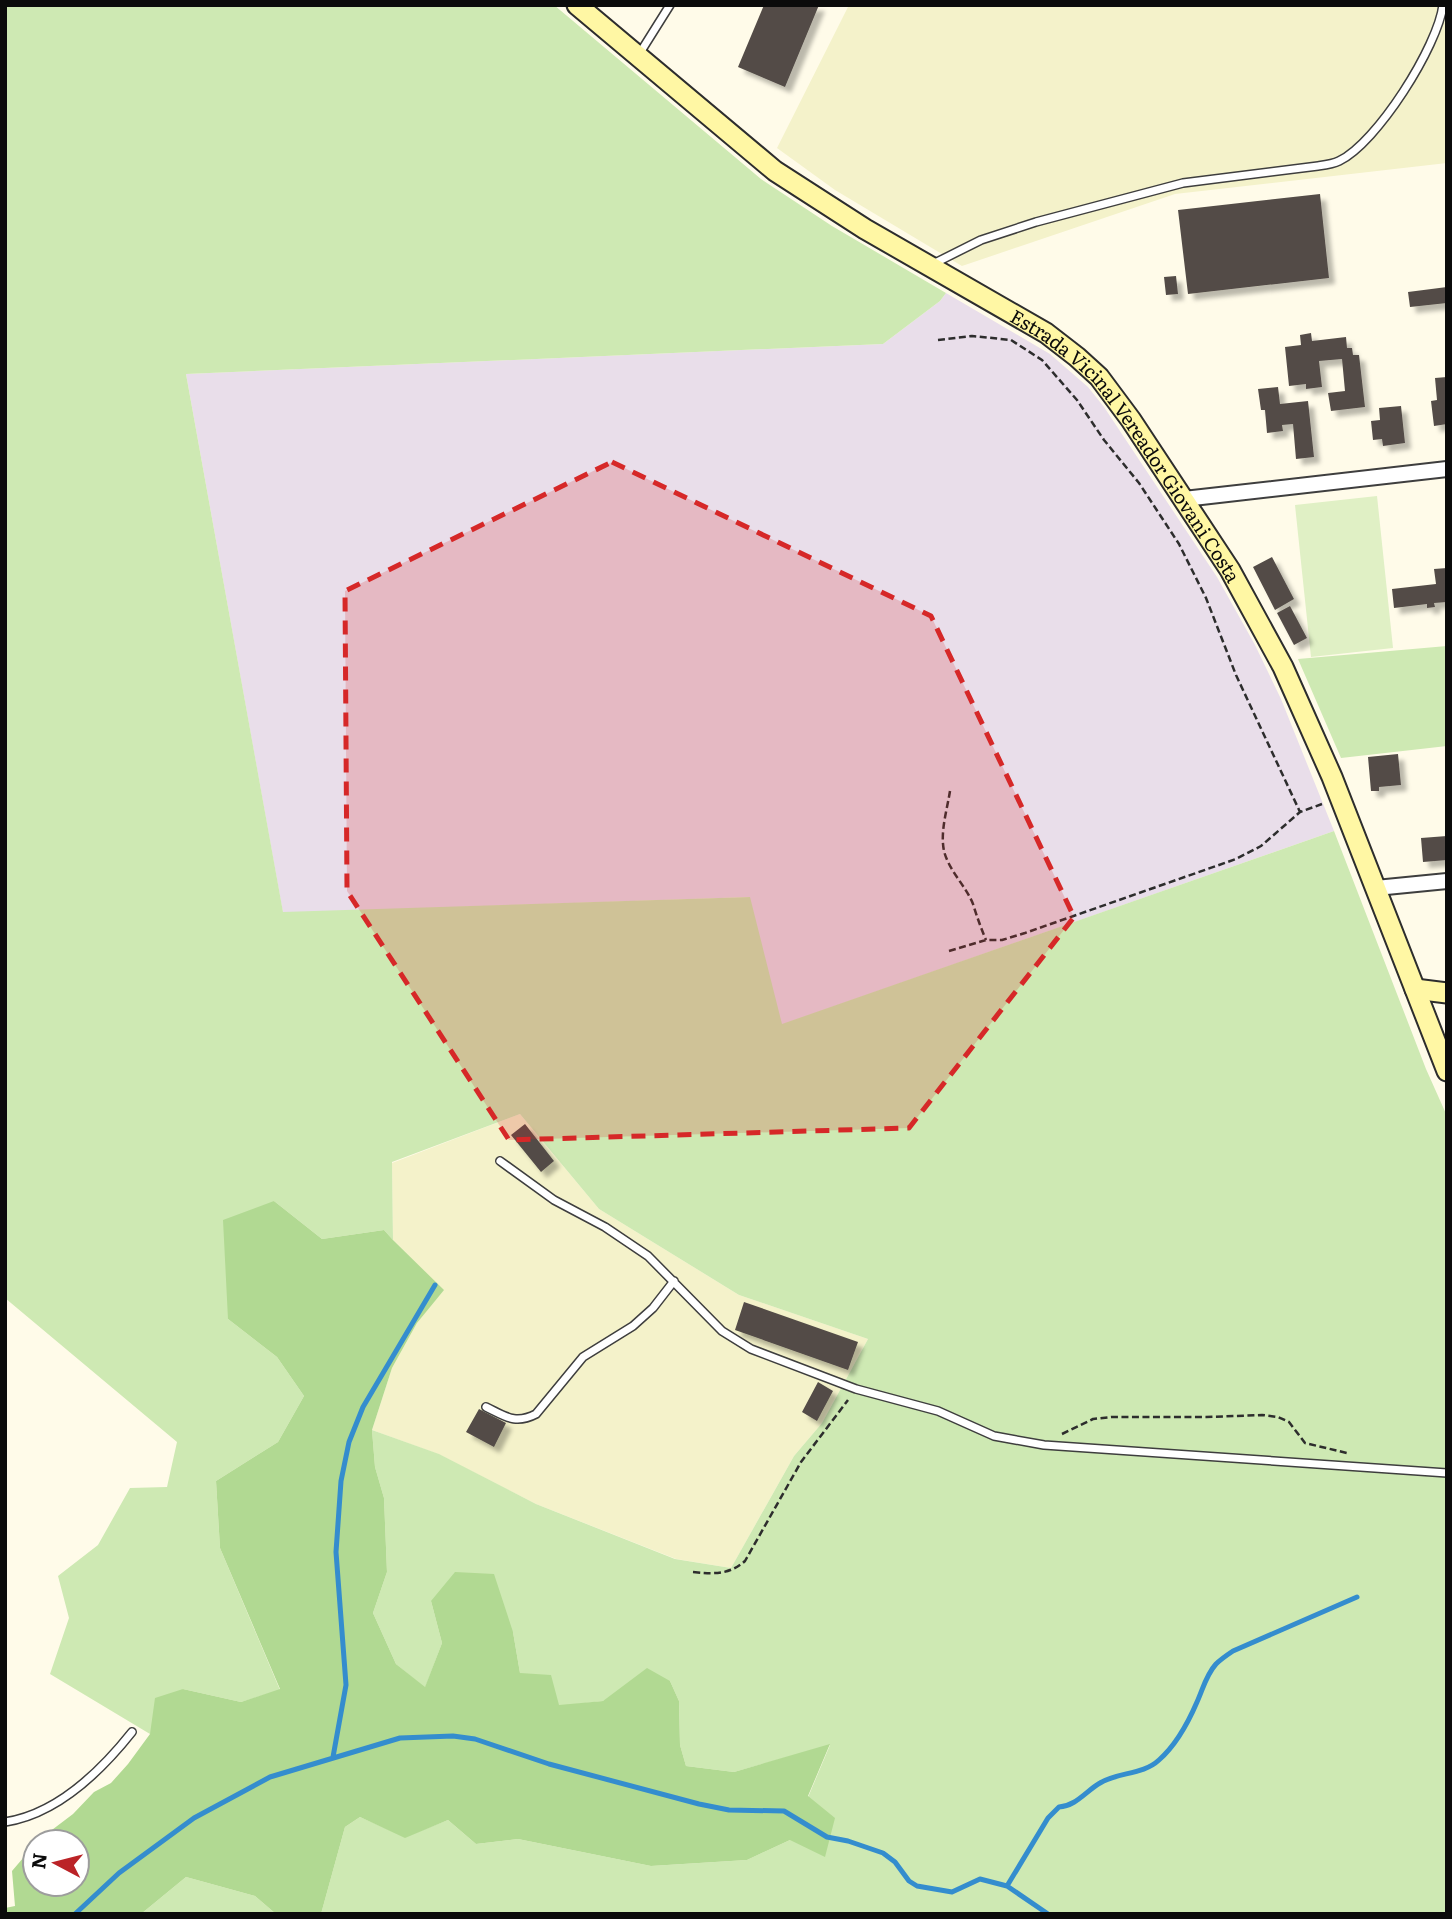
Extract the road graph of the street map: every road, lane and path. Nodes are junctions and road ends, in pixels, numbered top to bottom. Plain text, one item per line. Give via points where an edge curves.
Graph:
1 (577, 5) edge
2 (670, 5) edge
3 (1443, 5) edge
4 (638, 57) junction
5 (929, 266) junction
6 (938, 340) dead end
7 (1447, 469) edge
8 (1184, 499) junction
9 (950, 791) dead end
10 (1343, 804) junction
11 (1300, 812) junction
12 (1447, 881) edge
13 (1376, 888) junction
14 (986, 940) junction
15 (949, 951) dead end
16 (1415, 989) junction
17 (1447, 993) edge
18 (1447, 1071) edge
19 (500, 1161) dead end
20 (674, 1281) junction
21 (856, 1389) junction
22 (485, 1406) dead end
23 (1044, 1445) junction
24 (1358, 1456) dead end
25 (1447, 1472) edge
26 (693, 1572) dead end
27 (132, 1731) dead end
28 (5, 1822) edge

1 - 4 street, Estrada Vicinal Vereador Giovani Costa
2 - 4 lane
3 - 5 lane via 1418,66 1386,118 1339,162 1183,183 981,240
4 - 5 street, Estrada Vicinal Vereador Giovani Costa via 775,171
5 - 8 street, Estrada Vicinal Vereador Giovani Costa via 1046,333 1099,377
6 - 11 path via 972,336 1011,340 1042,360 1077,400 1179,544
7 - 8 street
8 - 10 street, Estrada Vicinal Vereador Giovani Costa via 1269,638
9 - 14 path via 944,850
10 - 11 path via 1323,803
10 - 13 street, Estrada Vicinal Vereador Giovani Costa
11 - 14 path via 1252,852 1025,933
12 - 13 street
13 - 16 street, Estrada Vicinal Vereador Giovani Costa
14 - 15 path
16 - 17 street
16 - 18 street, Estrada Vicinal Vereador Giovani Costa
19 - 20 lane via 554,1200 648,1256
20 - 21 lane via 722,1331 751,1349
20 - 22 lane via 633,1326 583,1357 536,1415 512,1419
21 - 23 lane via 938,1411 994,1436
21 - 26 path via 802,1462 746,1561 734,1571 717,1575
23 - 24 path via 1093,1419 1262,1415 1289,1422 1305,1443
23 - 25 lane
27 - 28 lane via 68,1796

